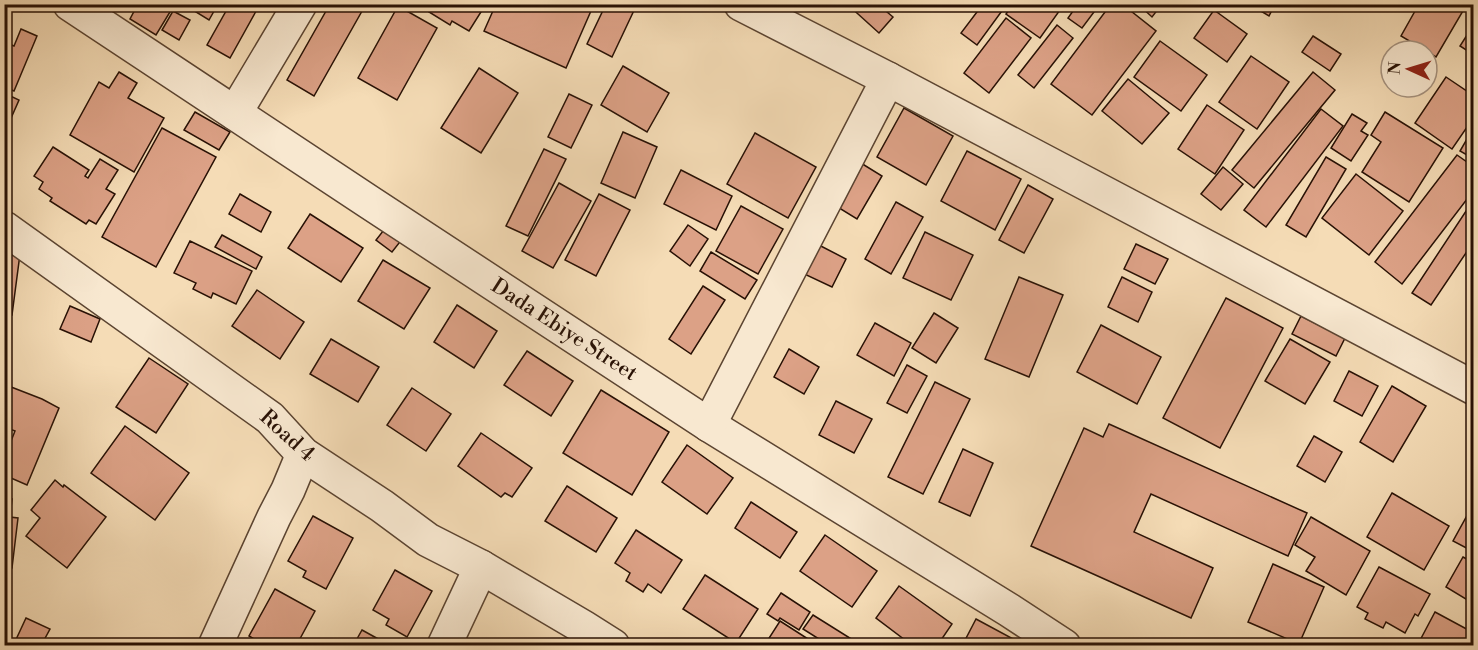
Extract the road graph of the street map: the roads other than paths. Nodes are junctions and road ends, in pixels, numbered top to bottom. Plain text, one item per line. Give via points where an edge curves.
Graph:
1 (70, 4) edge
2 (300, 4) edge
3 (741, 4) edge
4 (888, 80) junction
5 (235, 113) junction
6 (4, 228) edge
7 (1473, 388) edge
8 (709, 425) junction
9 (303, 454) junction
10 (481, 567) junction
11 (215, 645) edge
12 (444, 645) edge
13 (613, 645) edge
14 (1064, 645) edge

1 - 5 street, Dada Ebiye Street
2 - 5 street
3 - 4 street
4 - 7 street
4 - 8 street
5 - 8 street, Dada Ebiye Street
6 - 9 street, Road 4 via 270,418
8 - 14 street, Dada Ebiye Street
9 - 10 street, Road 4 via 428,540
9 - 11 street
10 - 12 street
10 - 13 street, Road 4

